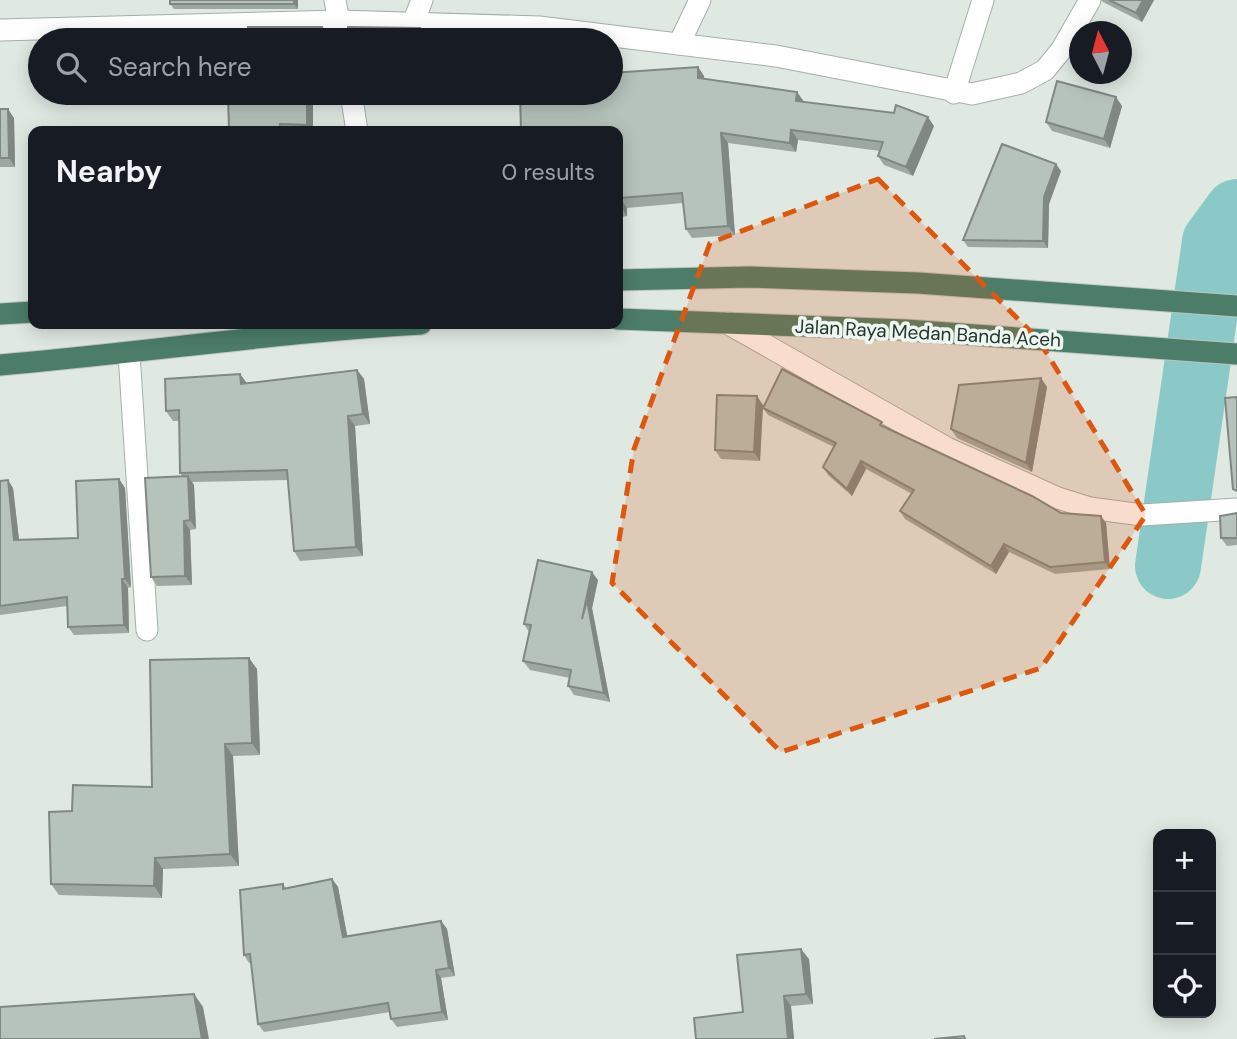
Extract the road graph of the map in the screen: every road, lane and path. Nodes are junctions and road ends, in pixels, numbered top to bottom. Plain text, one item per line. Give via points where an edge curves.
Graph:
1 (422, 0) edge
2 (699, 0) edge
3 (983, 0) edge
4 (1090, 0) edge
5 (339, 20) edge
6 (413, 23) junction
7 (68, 28) edge
8 (547, 28) edge
9 (28, 29) edge
10 (0, 30) edge
11 (623, 37) edge
12 (679, 44) junction
13 (954, 93) junction
14 (353, 105) edge
15 (356, 126) edge
16 (623, 280) edge
17 (1237, 306) edge
18 (28, 312) edge
19 (0, 314) edge
20 (623, 318) edge
21 (727, 324) junction
22 (342, 329) edge
23 (129, 354) junction
24 (1237, 354) edge
25 (0, 365) edge
26 (1231, 510) edge
27 (147, 630) dead end

1 - 6 street
2 - 12 street
3 - 13 street
4 - 13 street via 1045,69 998,90
5 - 6 street
5 - 7 street
6 - 8 street
9 - 10 street
11 - 12 street
12 - 13 street via 776,56
14 - 15 street
16 - 17 highway via 750,277 892,282
18 - 19 highway
20 - 21 highway, Jalan Raya Medan Banda Aceh
21 - 24 highway, Jalan Raya Medan Banda Aceh via 894,329
21 - 26 street via 947,448 1058,498 1142,515
22 - 23 highway
23 - 25 highway
23 - 27 street

